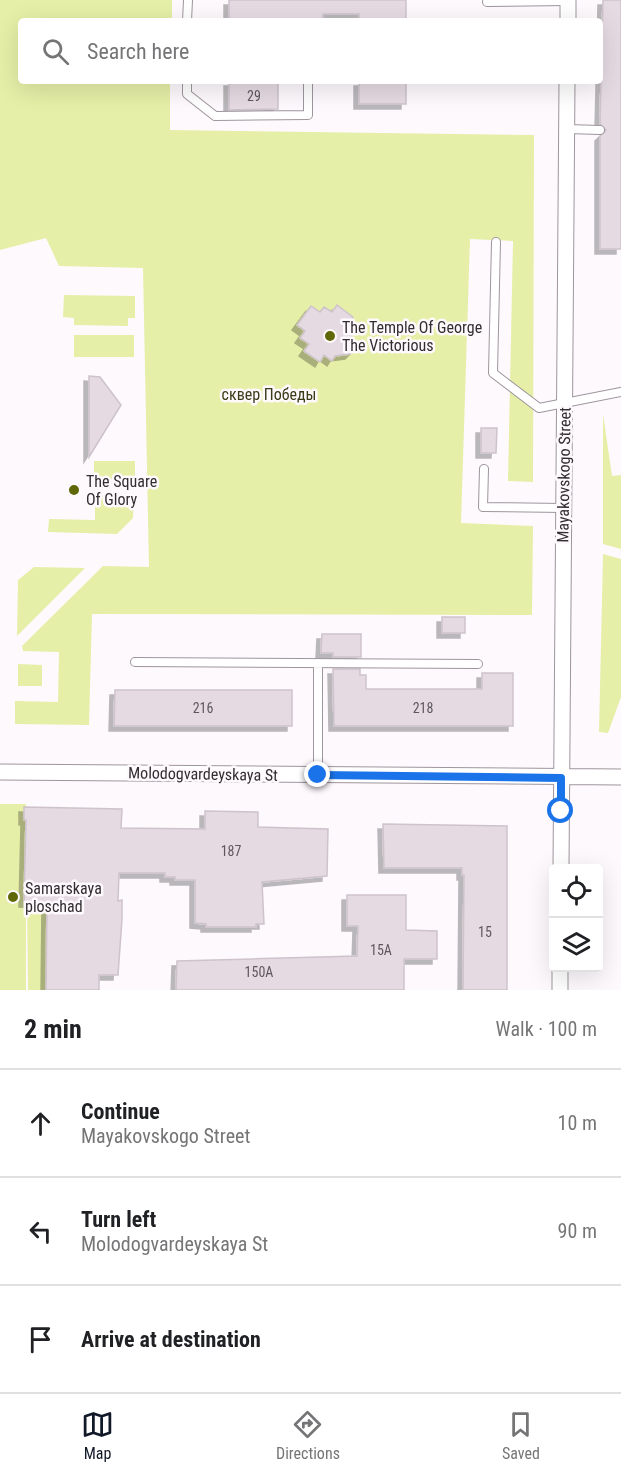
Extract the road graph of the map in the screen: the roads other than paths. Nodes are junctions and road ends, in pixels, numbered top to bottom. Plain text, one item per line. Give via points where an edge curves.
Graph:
1 (188, 0) edge
2 (568, 1) edge
3 (487, 2) dead end
4 (187, 18) edge
5 (568, 18) edge
6 (187, 84) edge
7 (308, 84) edge
8 (567, 84) edge
9 (567, 129) junction
10 (600, 130) dead end
11 (496, 242) dead end
12 (621, 392) edge
13 (564, 404) junction
14 (484, 469) dead end
15 (564, 508) junction
16 (135, 662) dead end
17 (318, 663) junction
18 (478, 664) dead end
19 (0, 772) edge
20 (318, 775) junction
21 (621, 777) edge
22 (561, 778) junction
23 (561, 864) edge
24 (560, 972) edge
25 (560, 990) edge

1 - 4 lane
2 - 3 lane
2 - 5 street
6 - 7 lane via 187,94 214,116 308,115
8 - 9 street, Mayakovskogo Street
9 - 10 lane
9 - 13 street, Mayakovskogo Street
11 - 13 lane via 493,373 539,408
12 - 13 lane
13 - 15 street, Mayakovskogo Street
14 - 15 lane via 483,507
15 - 22 street, Mayakovskogo Street
16 - 17 lane
17 - 18 lane
17 - 20 lane
19 - 20 street, Molodogvardeyskaya St
20 - 22 street, Molodogvardeyskaya St
21 - 22 street, Molodogvardeyskaya St
22 - 23 street, Mayakovskogo Street
24 - 25 street

